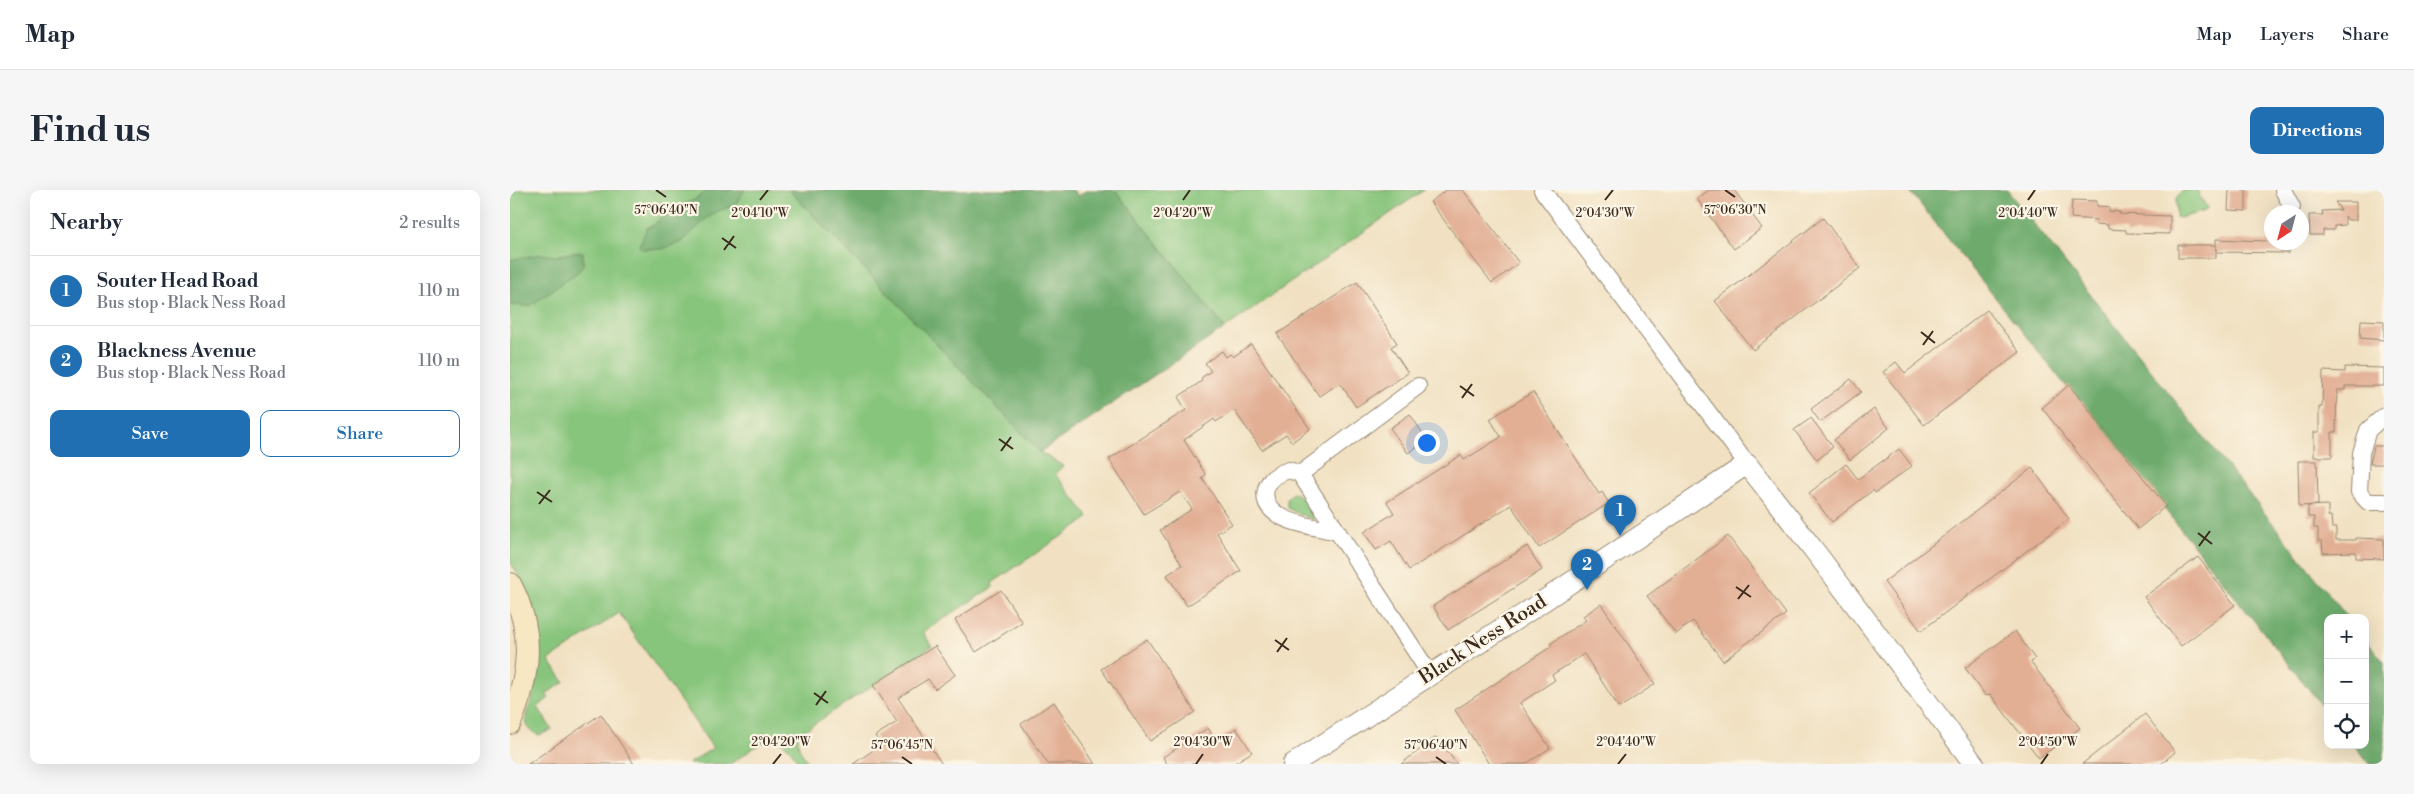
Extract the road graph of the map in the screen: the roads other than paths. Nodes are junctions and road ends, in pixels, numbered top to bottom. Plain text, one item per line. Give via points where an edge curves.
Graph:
1 (1542, 190) edge
2 (2283, 190) edge
3 (2291, 205) edge
4 (1418, 386) dead end
5 (2384, 416) edge
6 (1747, 464) junction
7 (1300, 474) junction
8 (2384, 502) edge
9 (1338, 532) junction
10 (510, 584) edge
11 (1430, 674) junction
12 (510, 723) edge
13 (1293, 764) edge
14 (1974, 764) edge

1 - 6 street
2 - 3 street
4 - 7 street
5 - 8 street via 2368,430 2361,452 2359,484 2359,492 2368,502
6 - 11 street, Black Ness Road
6 - 14 street
7 - 9 street
7 - 9 street via 1289,470 1270,481 1266,492 1269,506 1296,522
9 - 11 street
10 - 12 main road via 524,621 528,647 527,672
11 - 13 street, Black Ness Road

